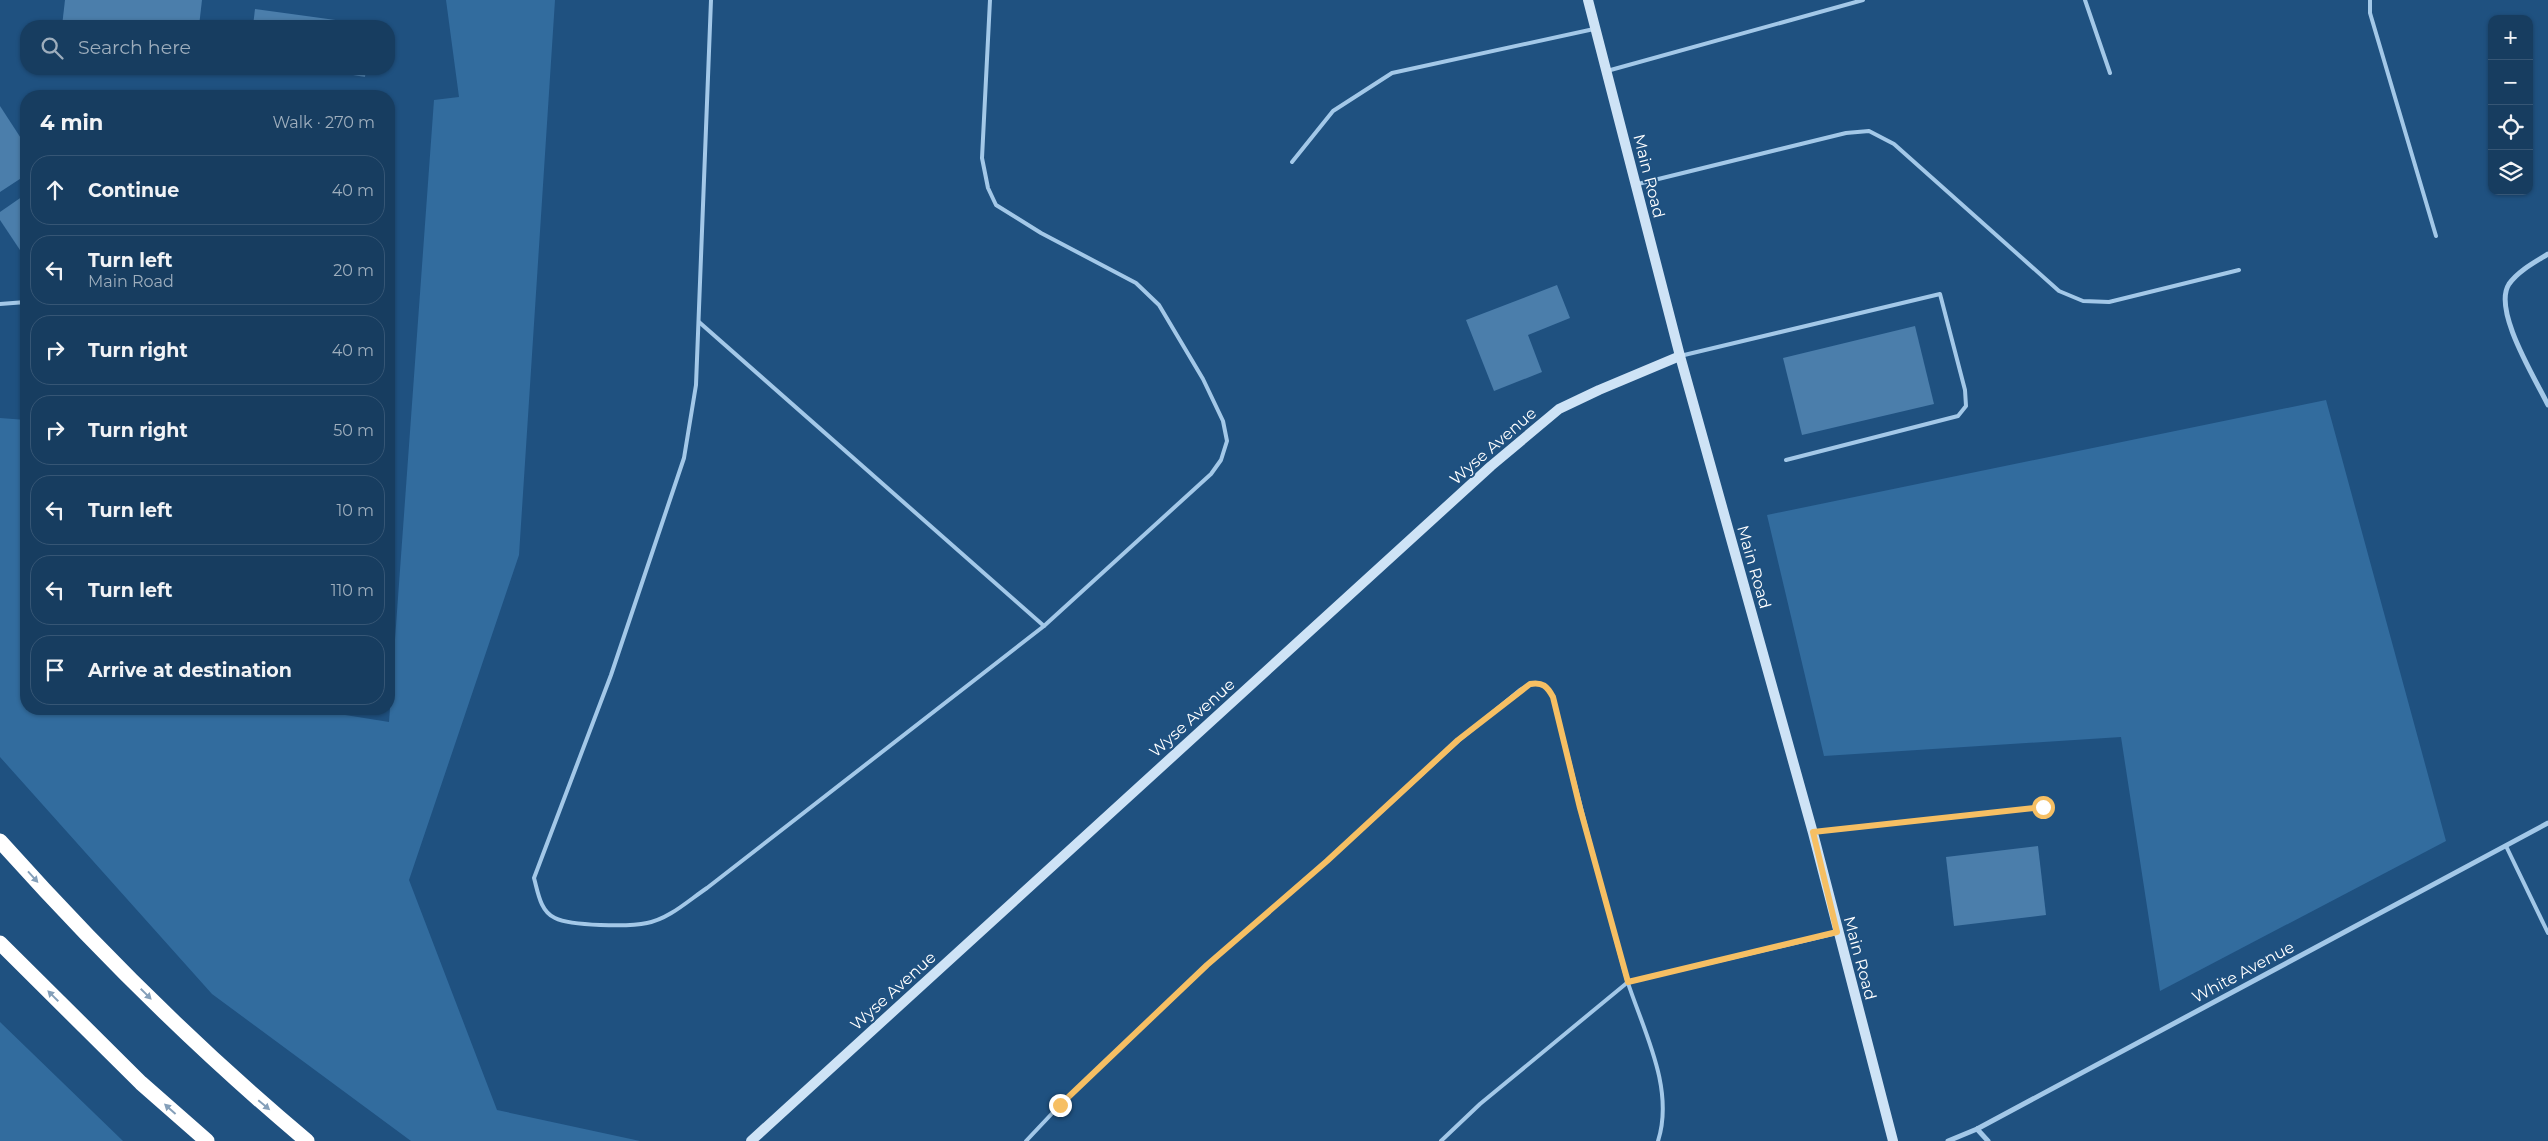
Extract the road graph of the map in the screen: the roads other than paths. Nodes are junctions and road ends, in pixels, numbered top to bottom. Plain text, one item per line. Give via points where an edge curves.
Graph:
1 (711, 0) edge
2 (990, 0) edge
3 (1588, 0) edge
4 (1862, 0) edge
5 (2085, 0) edge
6 (2370, 0) edge
7 (1596, 28) junction
8 (1607, 71) junction
9 (2110, 73) dead end
10 (1292, 162) dead end
11 (1636, 184) junction
12 (2436, 236) dead end
13 (2548, 254) edge
14 (2239, 270) dead end
15 (20, 302) edge
16 (0, 304) edge
17 (699, 322) junction
18 (1680, 356) junction
19 (2548, 405) edge
20 (1786, 460) dead end
21 (1044, 626) junction
22 (2043, 807) dead end
23 (2548, 823) edge
24 (1813, 832) junction
25 (0, 841) edge
26 (2506, 846) junction
27 (1837, 932) junction
28 (2548, 933) edge
29 (0, 943) edge
30 (1628, 982) junction
31 (1977, 1128) junction
32 (207, 1141) edge
33 (307, 1141) edge
34 (751, 1141) edge
35 (1026, 1141) edge
36 (1441, 1141) edge
37 (1658, 1141) edge
38 (1893, 1141) edge
39 (1948, 1141) edge
40 (1988, 1141) edge

1 - 17 lane
2 - 21 lane via 982,158 988,188 996,205 1041,233 1136,283 1159,304 1203,379 1223,421 1227,440 1221,460 1211,474
3 - 7 main road, Main Road
4 - 8 lane
5 - 9 lane
6 - 12 lane via 2370,13
7 - 8 main road, Main Road
7 - 10 lane via 1392,73 1333,110
8 - 11 main road, Main Road
11 - 14 lane via 1846,133 1869,131 1894,144 2059,291 2083,301 2109,302
11 - 18 main road, Main Road
13 - 19 street via 2519,272 2508,286 2505,306 2511,332
15 - 16 lane
17 - 21 lane
17 - 21 lane via 696,385 684,458 611,675 534,878 540,903 554,918 604,925 647,923 668,915
18 - 20 lane via 1940,294 1965,390 1966,406 1958,416
18 - 24 main road, Main Road
18 - 34 main road, Wyse Avenue via 1559,409 1491,466
22 - 24 lane
23 - 26 street, White Avenue
24 - 27 main road, Main Road
25 -> 33 highway via 52,899 168,1015 255,1098
26 - 28 lane
26 - 31 street, White Avenue
27 - 30 lane
27 - 38 main road, Main Road
32 -> 29 highway via 141,1083
30 - 35 lane via 1553,697 1547,686 1530,684 1458,740 1327,861 1207,965
30 - 36 lane via 1480,1104
30 - 37 lane via 1644,1022 1659,1082 1663,1125
31 - 39 street, White Avenue
31 - 40 street

